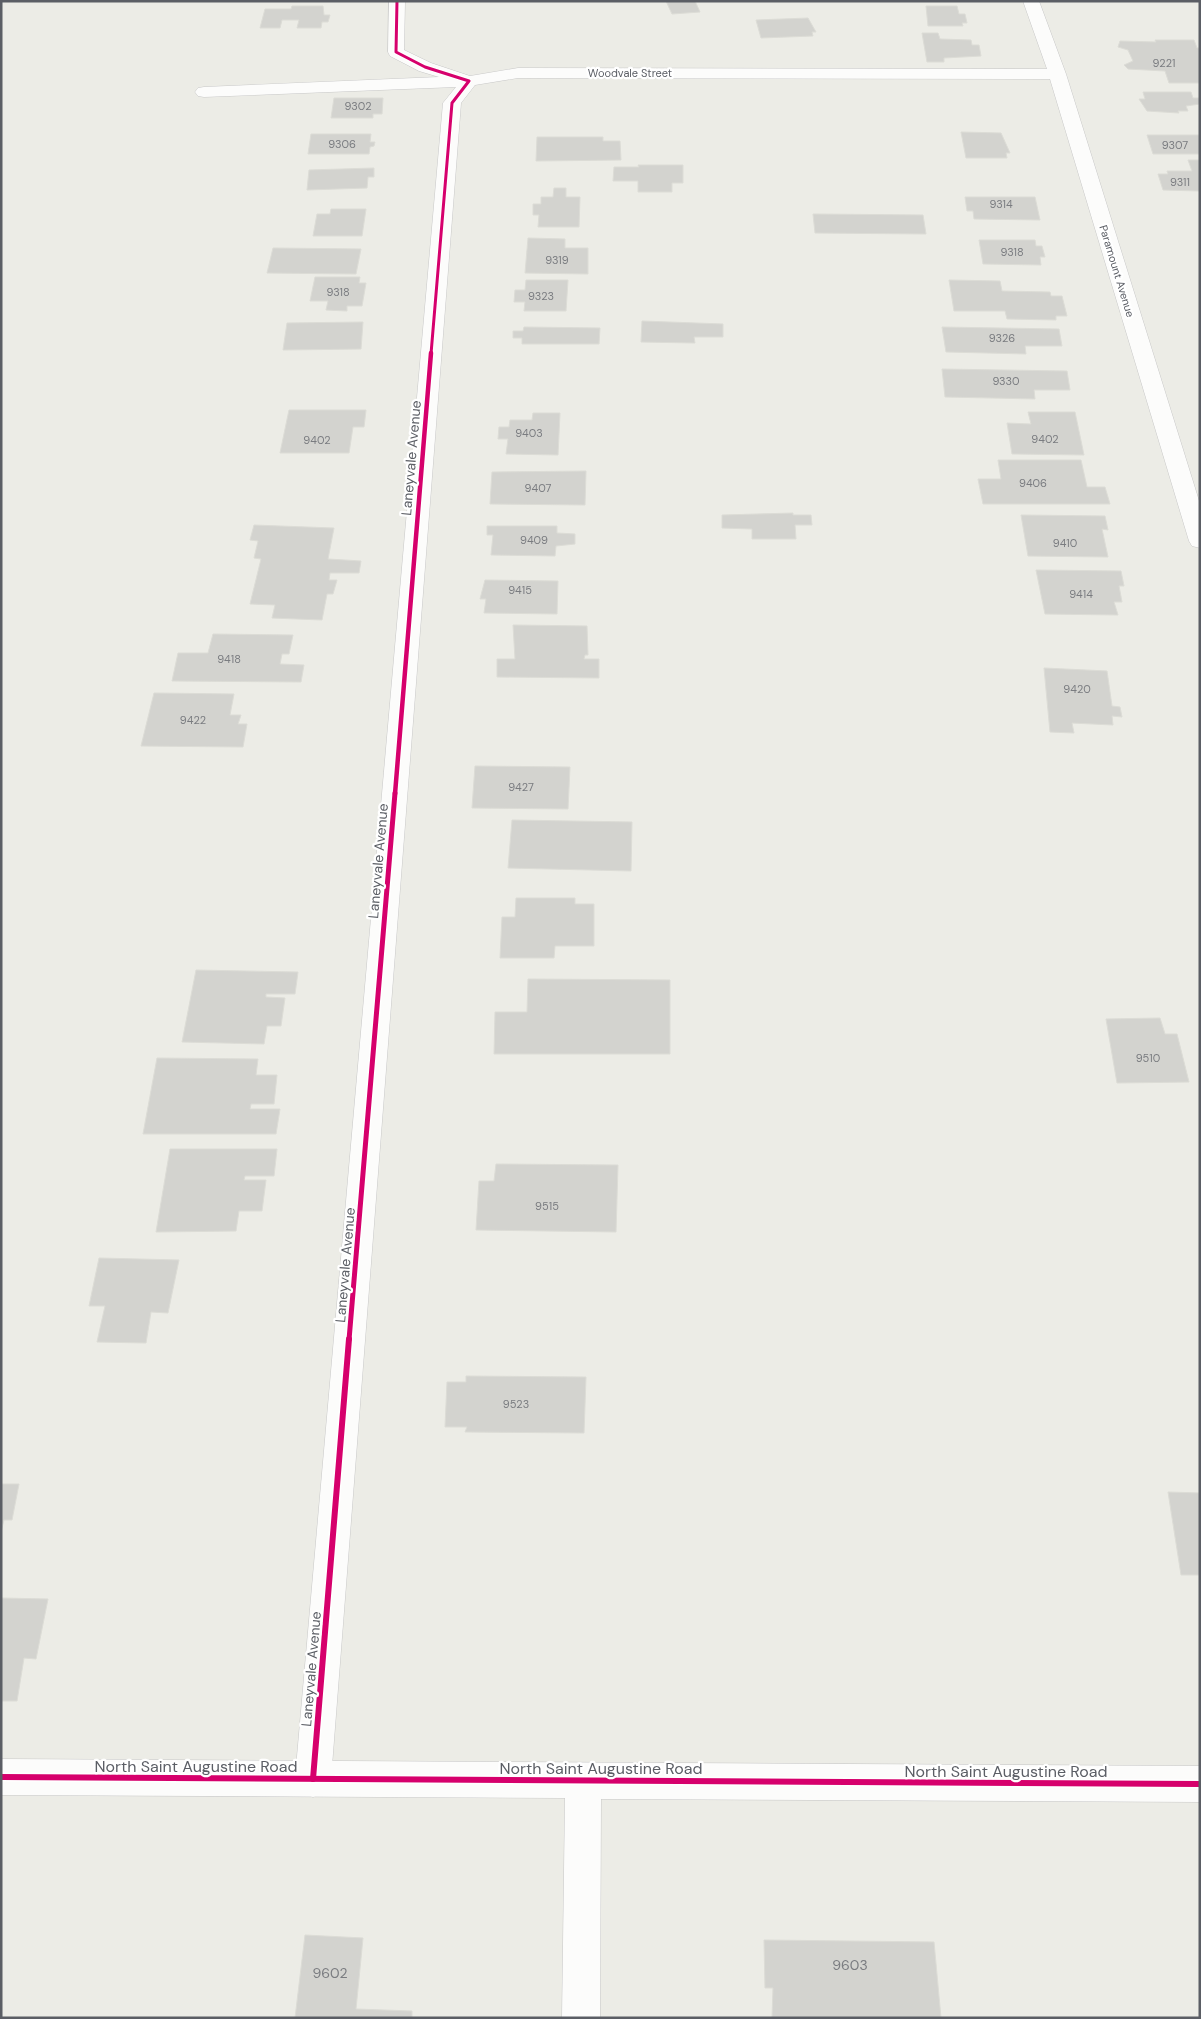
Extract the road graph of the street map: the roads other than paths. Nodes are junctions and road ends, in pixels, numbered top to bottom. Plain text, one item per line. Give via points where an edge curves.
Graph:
1 (397, 1) edge
2 (1031, 1) edge
3 (1058, 74) junction
4 (469, 81) junction
5 (204, 92) dead end
6 (1200, 541) edge
7 (1, 1777) edge
8 (314, 1779) junction
9 (583, 1781) junction
10 (1200, 1784) edge
11 (581, 2018) edge

1 - 4 street via 396,52 425,67
2 - 3 street, Paramount Avenue
3 - 4 street, Woodvale Street via 518,73
3 - 6 street, Paramount Avenue
4 - 5 street, Woodvale Street
4 - 8 street, Laneyvale Avenue via 452,103
7 - 8 street, North Saint Augustine Road
8 - 9 street, North Saint Augustine Road
9 - 10 street, North Saint Augustine Road
9 - 11 street

